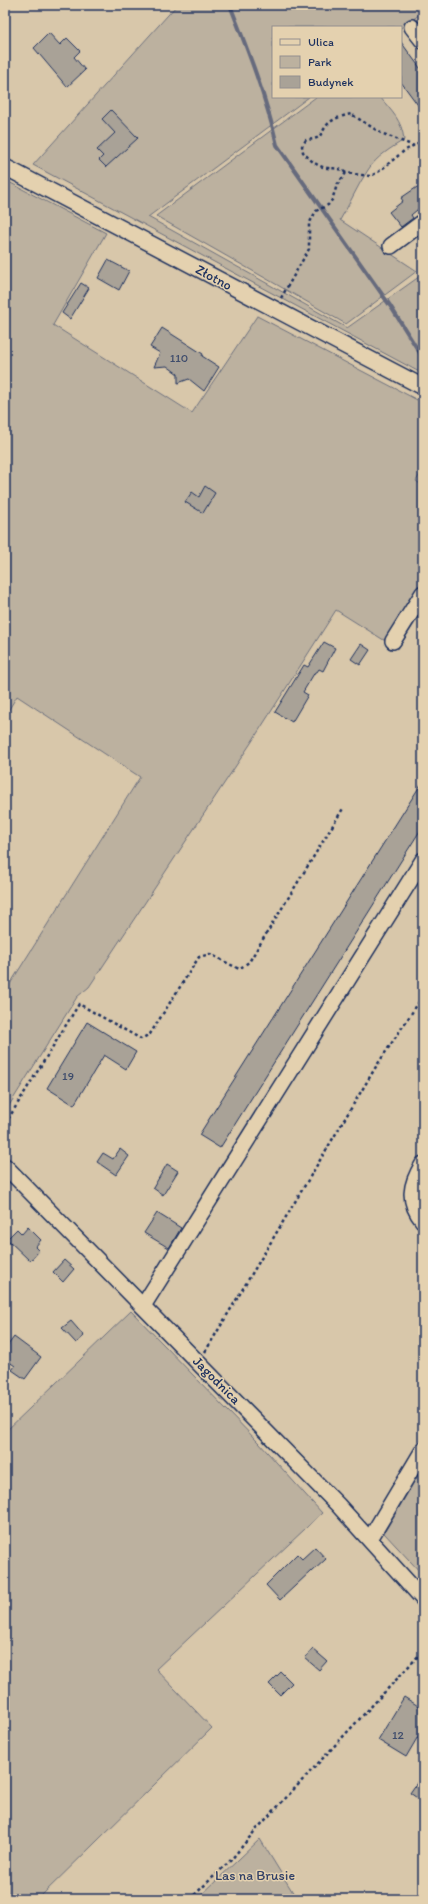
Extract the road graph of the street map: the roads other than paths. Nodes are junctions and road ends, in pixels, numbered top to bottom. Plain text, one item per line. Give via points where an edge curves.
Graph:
1 (412, 26) dead end
2 (423, 41) edge
3 (5, 167) edge
4 (423, 222) edge
5 (391, 246) dead end
6 (423, 387) edge
7 (423, 593) edge
8 (393, 642) dead end
9 (423, 860) edge
10 (423, 1164) edge
11 (5, 1166) edge
12 (423, 1221) edge
13 (143, 1306) junction
14 (423, 1450) edge
15 (370, 1539) junction
16 (423, 1599) edge

1 - 2 street
3 - 6 street, Złotno
4 - 5 street
7 - 8 street
9 - 13 street
10 - 12 street via 411,1195 416,1213
11 - 13 street, Jagodnica
13 - 15 street, Jagodnica
14 - 15 street
15 - 16 street, Jagodnica

